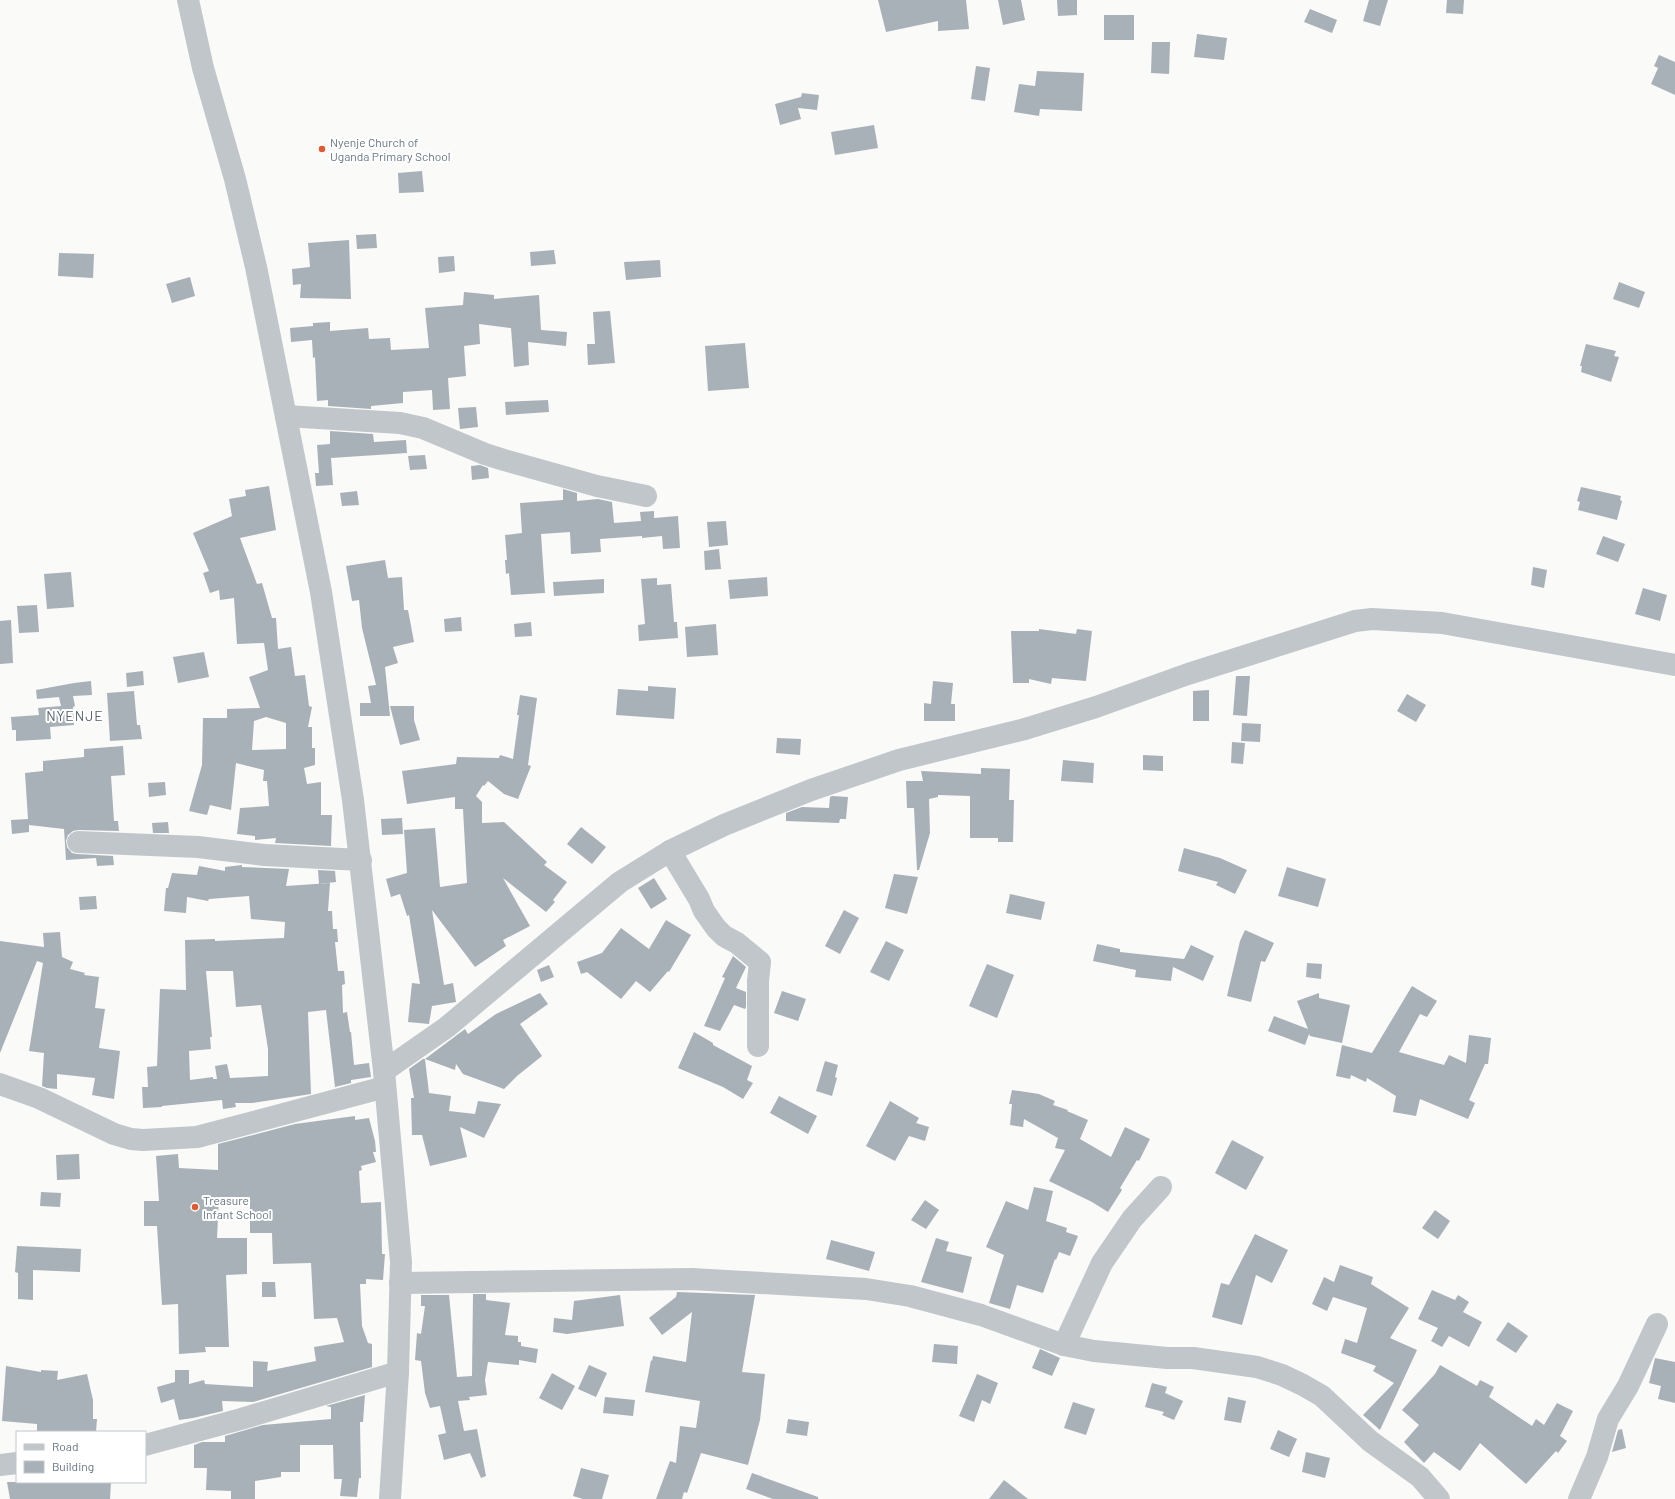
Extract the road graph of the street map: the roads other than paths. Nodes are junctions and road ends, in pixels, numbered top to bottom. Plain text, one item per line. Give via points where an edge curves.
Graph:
1 (188, 0) edge
2 (286, 416) junction
3 (646, 496) dead end
4 (1675, 665) edge
5 (78, 842) dead end
6 (670, 851) junction
7 (361, 860) junction
8 (758, 1046) dead end
9 (385, 1079) junction
10 (0, 1084) edge
11 (1161, 1187) dead end
12 (400, 1283) junction
13 (1657, 1324) dead end
14 (1064, 1345) junction
15 (398, 1372) junction
16 (146, 1445) edge
17 (16, 1463) edge
18 (0, 1465) edge
19 (390, 1499) edge
20 (1438, 1499) edge
21 (1579, 1499) edge

1 - 2 street via 203,68 235,179 256,267
2 - 3 street via 400,423 423,428 504,460 597,486
2 - 7 street via 321,592
4 - 6 street via 1442,623 1372,618 1355,621 1025,729 899,760 811,790 731,822
5 - 7 street via 198,847 264,855
6 - 8 street via 716,928 724,936 738,942 760,962
6 - 9 street via 620,882
7 - 9 street
9 - 10 street via 197,1137 143,1140 114,1134 39,1098
9 - 12 street via 401,1262
11 - 14 street via 1132,1219 1102,1263
12 - 14 street via 692,1279 866,1289 910,1296 981,1315
12 - 15 street
13 - 21 street via 1628,1386 1608,1419 1597,1456
14 - 20 street via 1094,1351 1220,1361 1257,1367 1282,1375 1322,1396 1370,1441 1420,1477
15 - 16 street
15 - 19 street
17 - 18 street

